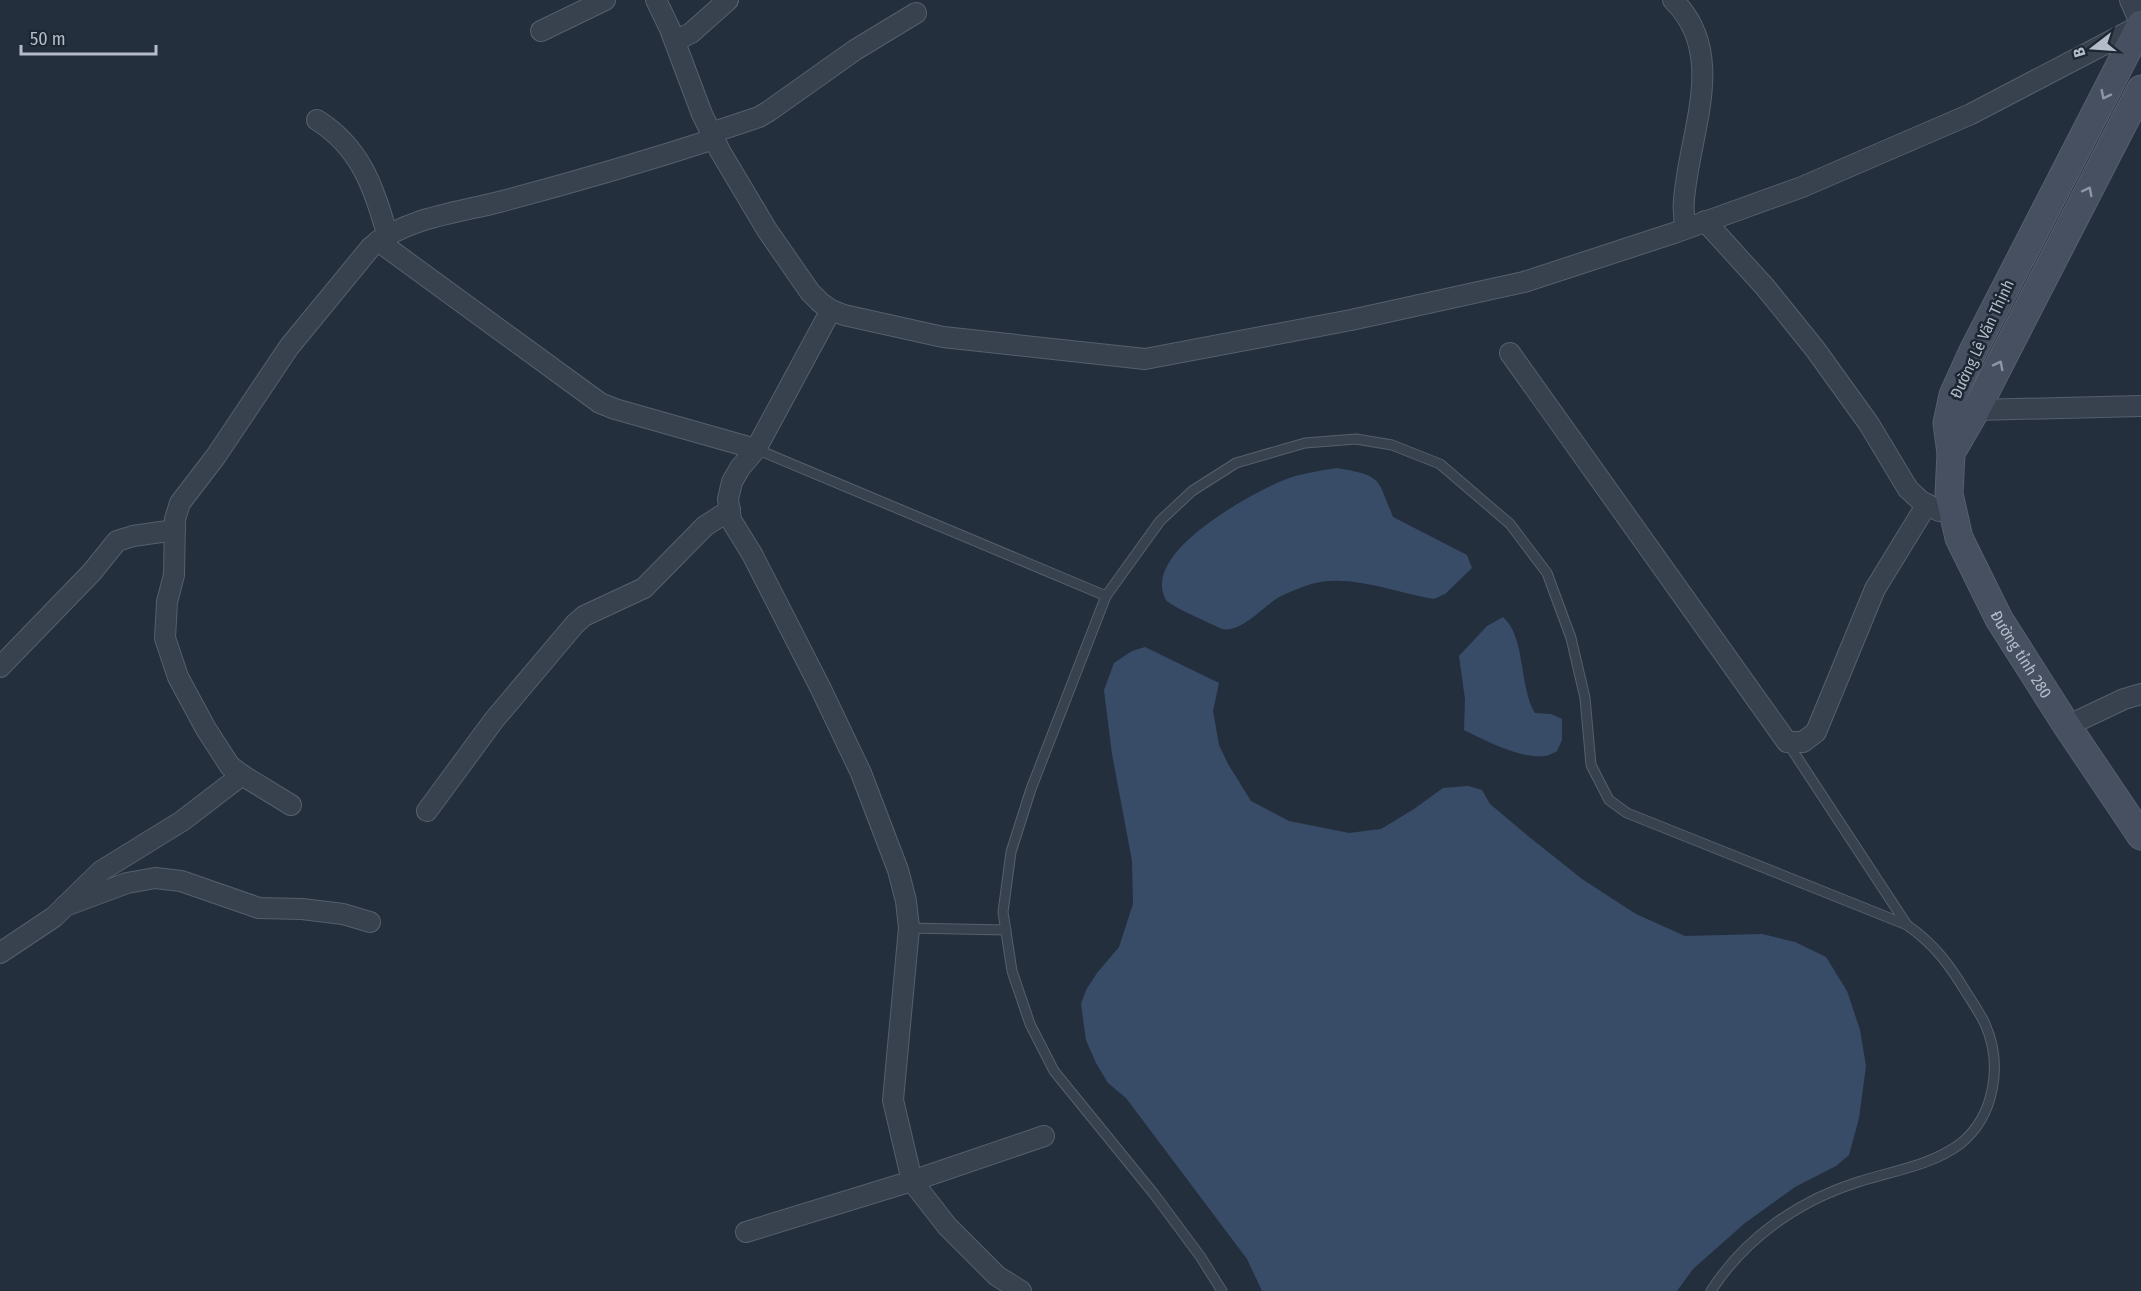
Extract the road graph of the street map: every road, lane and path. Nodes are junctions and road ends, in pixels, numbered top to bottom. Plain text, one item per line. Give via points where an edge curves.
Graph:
1 (605, 0) edge
2 (656, 0) edge
3 (728, 0) edge
4 (1673, 0) edge
5 (2130, 0) edge
6 (916, 13) dead end
7 (2141, 25) edge
8 (541, 31) dead end
9 (675, 41) junction
10 (2141, 89) edge
11 (316, 120) dead end
12 (712, 136) junction
13 (1705, 221) junction
14 (1686, 228) junction
15 (383, 237) junction
16 (831, 310) junction
17 (1510, 353) dead end
18 (2141, 406) edge
19 (1976, 410) junction
20 (756, 449) junction
21 (1951, 453) junction
22 (1927, 504) junction
23 (729, 510) junction
24 (1954, 520) junction
25 (175, 530) junction
26 (1106, 596) junction
27 (0, 667) edge
28 (2141, 694) edge
29 (2067, 726) junction
30 (1787, 742) junction
31 (242, 775) junction
32 (291, 805) dead end
33 (427, 811) dead end
34 (2141, 836) edge
35 (65, 906) junction
36 (370, 922) dead end
37 (1907, 925) junction
38 (909, 928) junction
39 (1006, 930) junction
40 (0, 953) edge
41 (1044, 1136) dead end
42 (912, 1181) junction
43 (746, 1232) dead end
44 (1021, 1291) edge
45 (1222, 1291) edge
46 (1711, 1291) edge

1 - 8 street
2 - 9 street
3 - 9 street via 691,33
4 - 14 street via 1691,22 1702,55 1702,94 1682,204
5 - 7 street
6 - 12 street via 855,50 769,111
7 - 13 street via 1971,114 1803,187
7 -> 21 main road, Đường Lê Văn Thịnh via 1953,395 1947,423
9 - 12 street
19 -> 10 main road, Đường Lê Văn Thịnh
11 - 15 street via 335,132 356,156 376,194
12 - 15 street via 620,170 438,216
12 - 16 street via 789,264 810,292
13 - 14 street
13 - 22 street via 1766,287 1815,349 1869,424 1908,489
14 - 16 street via 1524,282 1145,359 943,337
15 - 20 street via 600,403
15 - 25 street via 370,247 290,347 180,503
16 - 20 street
17 - 30 street
18 - 19 street
19 - 21 main road, Đường Lê Văn Thịnh
20 - 23 street via 732,482
20 - 26 lane
21 - 24 main road, Đường tỉnh 280 via 1949,494
22 - 24 street
22 - 30 street via 1875,589 1815,732 1803,742
23 - 33 street via 705,526 644,588 575,624 494,720
23 - 38 street via 870,793 898,870
24 - 29 main road, Đường tỉnh 280 via 1959,538 2000,619
25 - 27 street via 117,541
25 - 31 street via 174,575 167,602 165,638 178,677 206,729 230,766
26 - 37 lane via 1160,520 1192,491 1236,464 1305,443 1356,439 1392,445 1440,464 1510,524 1546,573 1571,638 1585,699 1591,765 1609,800 1627,813
26 - 39 lane via 1031,789 1011,852 1003,912
28 - 29 street
29 - 34 main road, Đường tỉnh 280
30 - 37 lane
31 - 32 street
31 - 35 street via 182,821 102,871
35 - 36 street via 127,883 155,878 181,881 259,908 343,914
35 - 40 street
37 - 46 lane via 1950,966 1985,1023 1995,1070 1990,1100 1980,1123 1960,1144 1936,1158 1809,1201 1765,1230 1725,1270
38 - 39 lane
38 - 42 street via 893,1100
39 - 45 lane via 1012,971 1030,1023 1054,1071 1154,1194
41 - 42 street
42 - 43 street
42 - 44 street via 947,1226 997,1276

